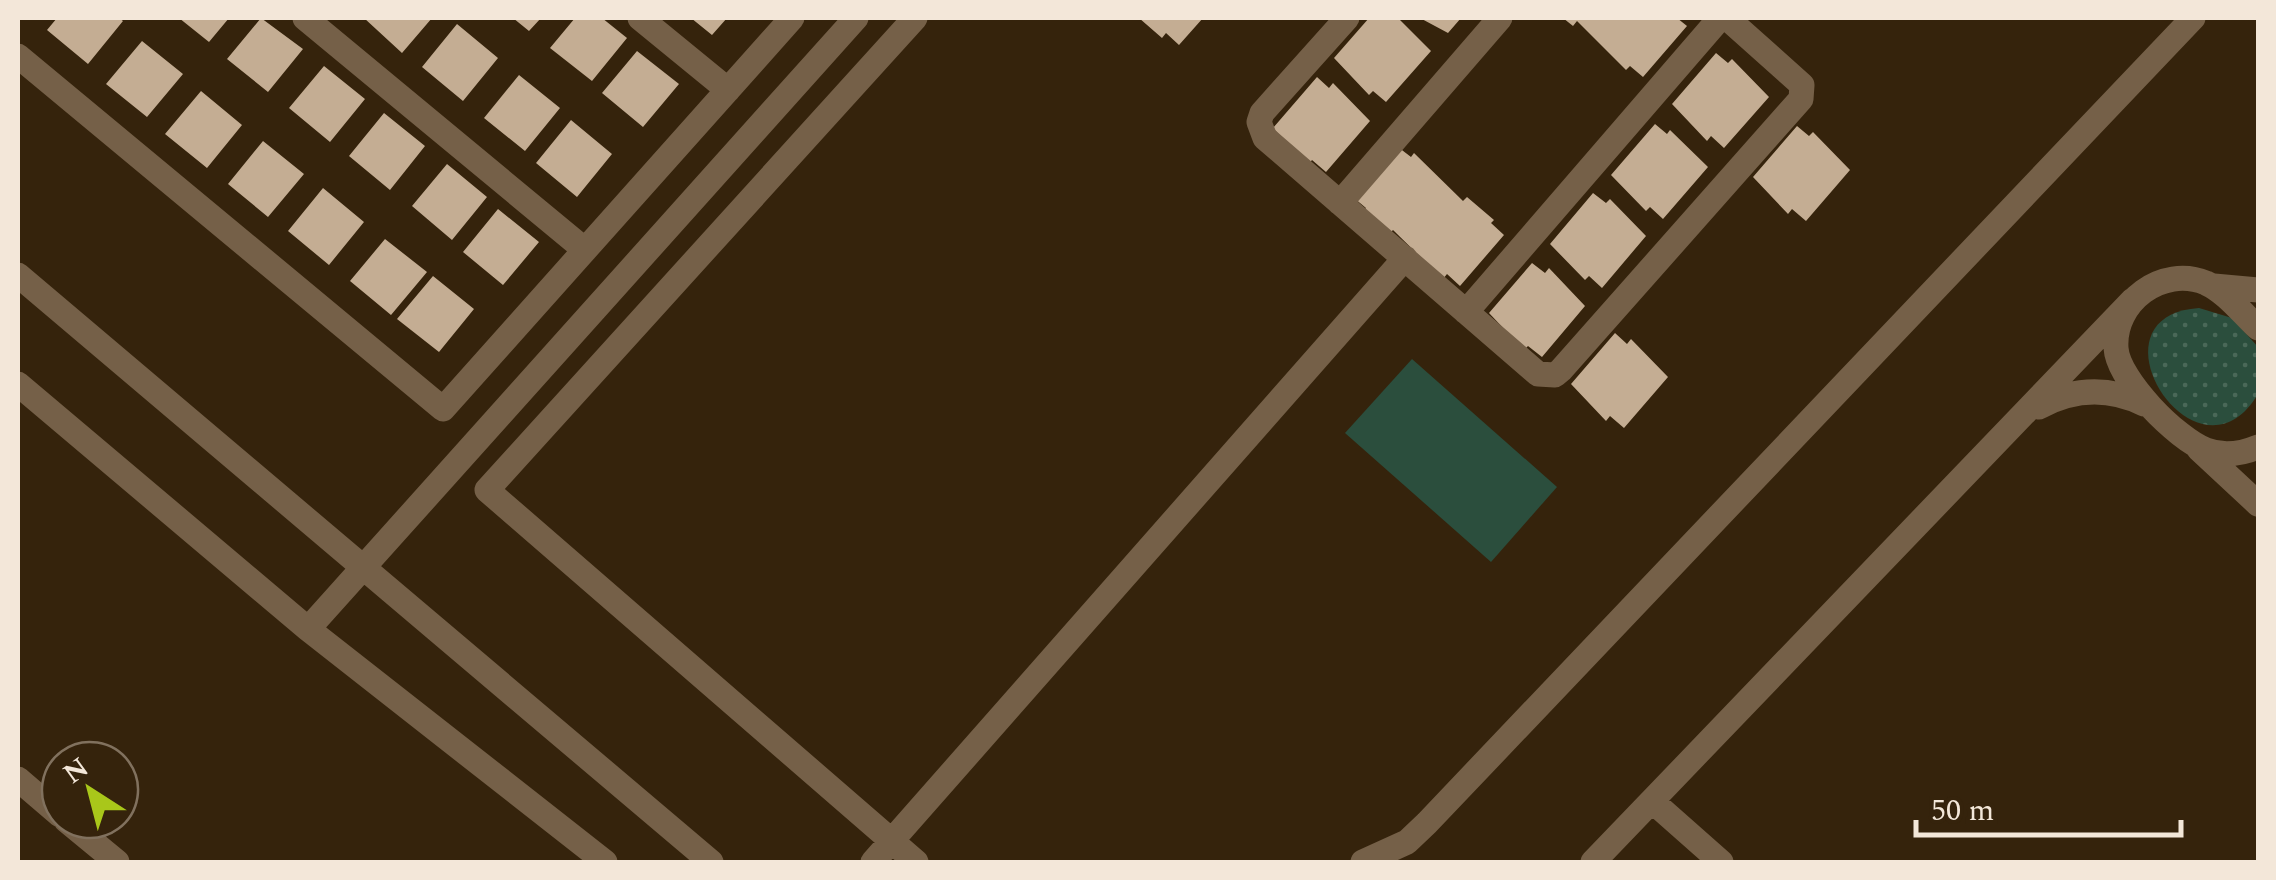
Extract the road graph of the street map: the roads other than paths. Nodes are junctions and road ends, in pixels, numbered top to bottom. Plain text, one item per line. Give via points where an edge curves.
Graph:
1 (304, 18) edge
2 (640, 18) edge
3 (792, 18) edge
4 (856, 18) edge
5 (914, 18) edge
6 (1347, 18) edge
7 (1500, 18) edge
8 (1724, 18) edge
9 (2193, 18) edge
10 (18, 56) edge
11 (728, 90) junction
12 (1340, 203) junction
13 (585, 250) junction
14 (1405, 258) junction
15 (18, 276) edge
16 (2210, 285) junction
17 (2258, 290) edge
18 (2133, 300) junction
19 (1466, 312) junction
20 (2258, 328) edge
21 (18, 384) edge
22 (2165, 417) junction
23 (2016, 426) junction
24 (2188, 439) junction
25 (2258, 447) edge
26 (2258, 504) edge
27 (364, 567) junction
28 (308, 629) junction
29 (18, 779) edge
30 (40, 798) edge
31 (1652, 801) junction
32 (90, 840) edge
33 (892, 841) junction
34 (595, 860) edge
35 (117, 862) edge
36 (711, 862) edge
37 (873, 862) edge
38 (916, 862) edge
39 (1363, 862) edge
40 (1593, 862) edge
41 (1722, 862) edge

1 - 13 street
2 - 11 street
3 - 11 street
4 - 27 street
5 - 33 street via 488,490
6 - 12 street via 1260,122 1265,138
7 - 12 street
8 - 19 street
8 - 19 street via 1799,81 1800,99 1554,376 1538,374
9 - 39 street via 1446,803 1407,842
10 - 13 street via 443,409
11 - 13 street
12 - 14 street
14 - 19 street
14 - 33 street
15 - 27 street
16 - 17 street
16 - 18 street via 2168,280
16 - 20 street
18 - 22 street via 2118,327 2118,357 2131,385
18 - 23 street
21 - 28 street
22 - 23 street via 2125,395 2090,391 2042,404
22 - 24 street
23 - 31 street
24 - 25 street via 2226,454
24 - 26 street
27 - 28 street
27 - 36 street
28 - 34 street
29 - 30 street
31 - 40 street
31 - 41 street
32 - 35 street
33 - 37 street
33 - 38 street

